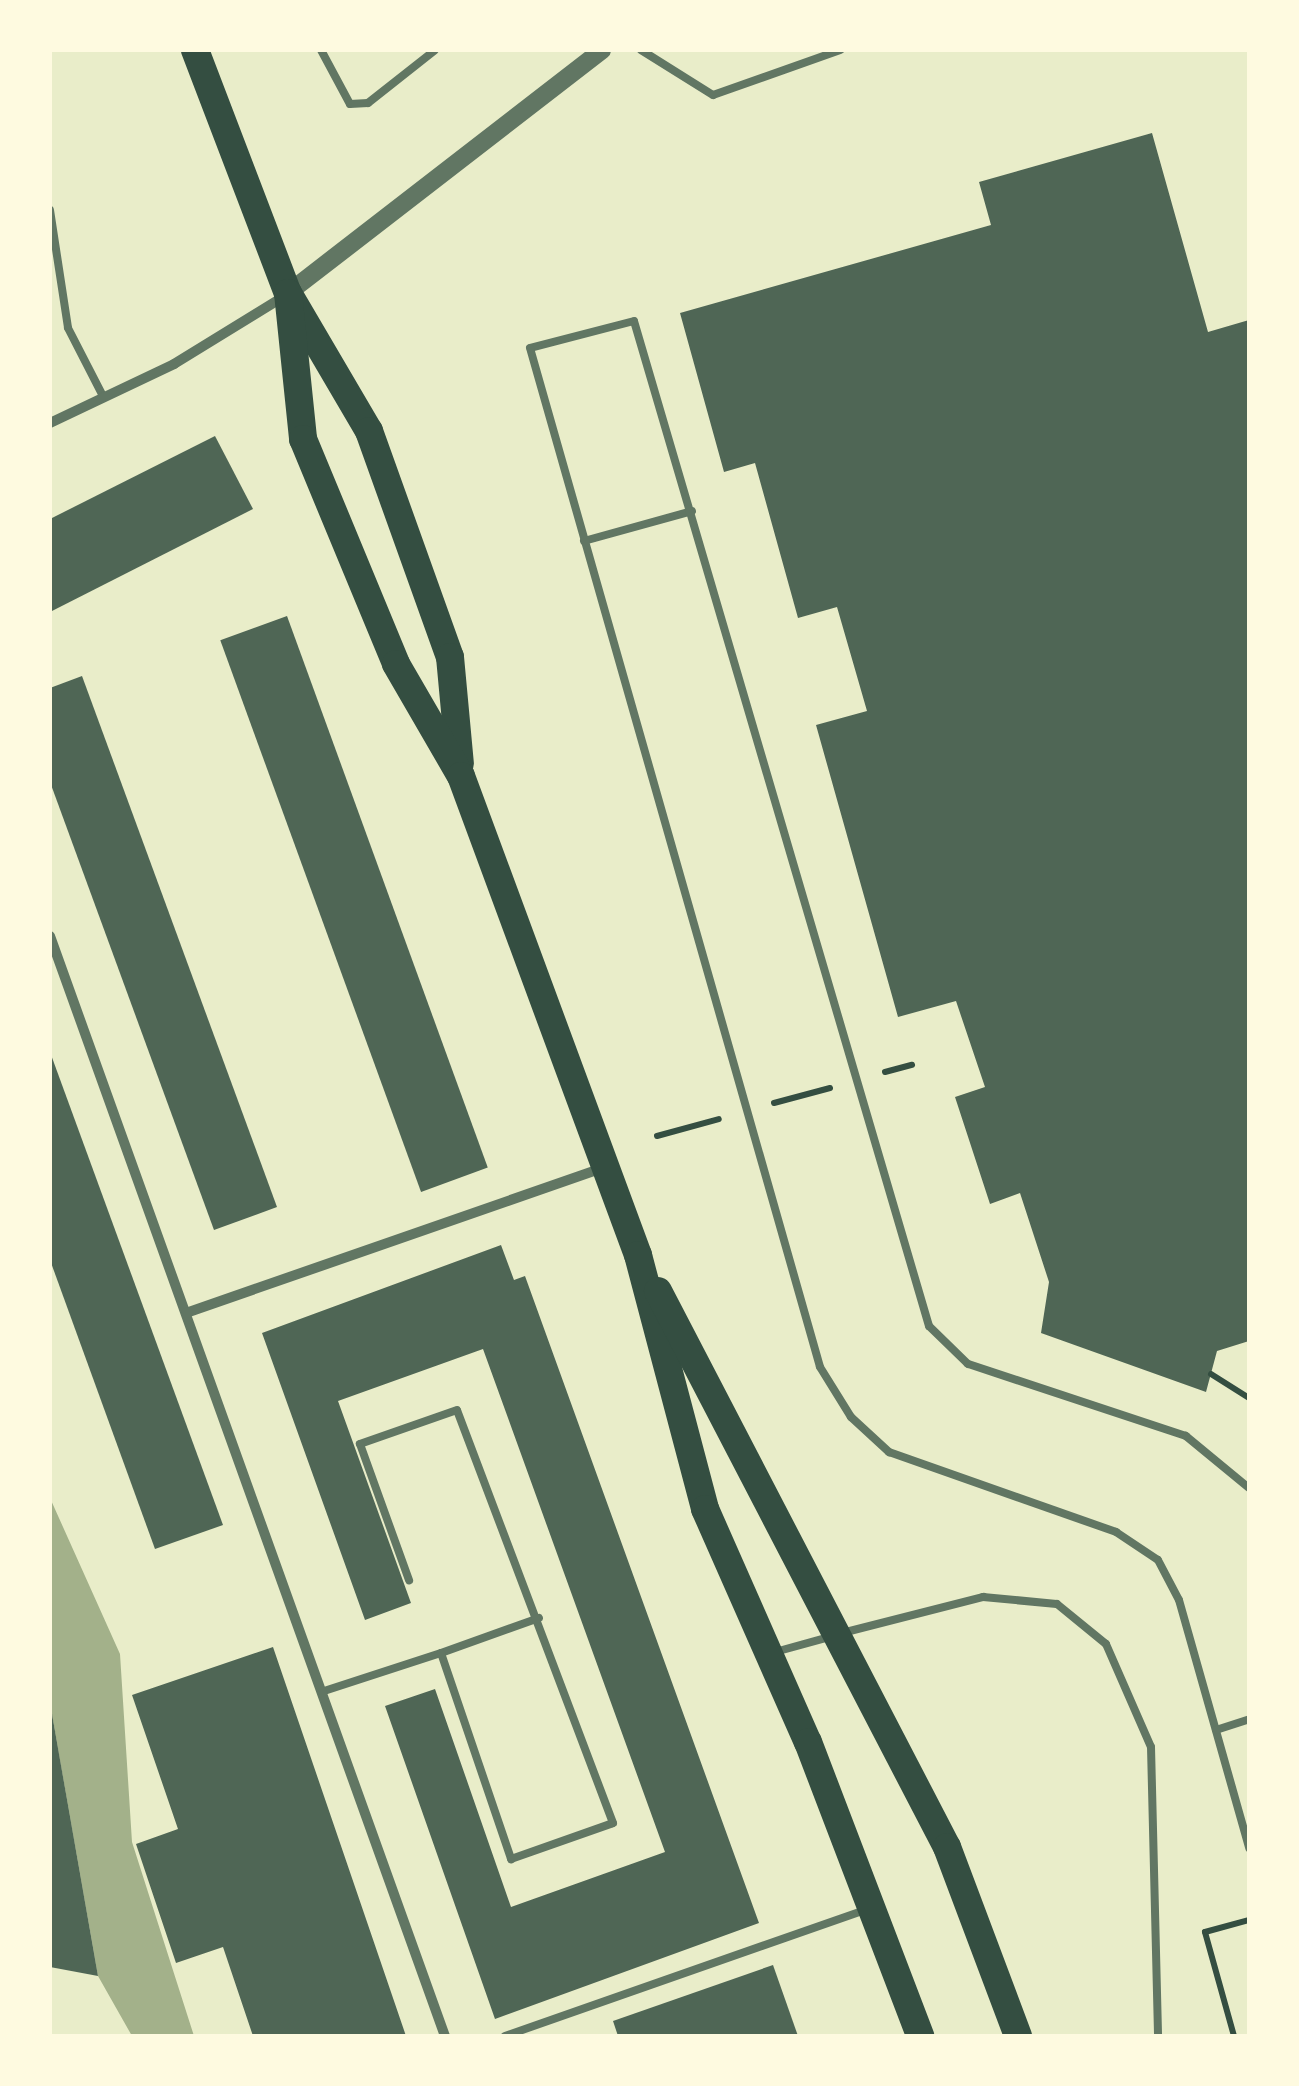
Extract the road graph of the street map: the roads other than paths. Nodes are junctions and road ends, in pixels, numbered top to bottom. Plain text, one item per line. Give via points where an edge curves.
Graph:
1 (195, 50) edge
2 (321, 50) edge
3 (435, 50) edge
4 (602, 50) edge
5 (642, 50) edge
6 (840, 50) edge
7 (50, 210) edge
8 (288, 294) junction
9 (103, 396) junction
10 (50, 423) edge
11 (692, 512) junction
12 (584, 541) junction
13 (461, 776) junction
14 (50, 936) edge
15 (606, 1167) junction
16 (638, 1255) junction
17 (186, 1313) junction
18 (1249, 1488) edge
19 (409, 1580) dead end
20 (539, 1618) junction
21 (837, 1635) junction
22 (441, 1653) junction
23 (771, 1653) junction
24 (321, 1692) junction
25 (1249, 1720) edge
26 (1216, 1730) junction
27 (1249, 1848) edge
28 (873, 1907) junction
29 (446, 2036) edge
30 (505, 2036) edge
31 (920, 2036) edge
32 (1018, 2036) edge
33 (1158, 2036) edge

1 - 8 highway
2 - 3 lane via 350,104 368,102
4 - 8 street
5 - 6 lane via 714,95
7 - 9 lane via 68,328
8 - 9 street
8 - 13 highway via 303,439 396,664
8 - 13 highway via 369,430 450,657
9 - 10 street
11 - 12 lane
11 - 12 lane via 634,322 530,348
11 - 18 lane via 918,1299 946,1348 968,1364 1186,1436
12 - 26 lane via 807,1335 848,1414 919,1467 1150,1551 1180,1600
13 - 15 highway
14 - 17 street
15 - 16 highway
15 - 17 street
16 - 21 highway
16 - 23 highway via 705,1509
17 - 24 street
19 - 20 lane via 360,1444 457,1410
20 - 22 lane
20 - 22 lane via 613,1823 511,1858
21 - 23 lane
21 - 32 highway via 947,1848
21 - 33 lane via 984,1597 1057,1604 1106,1644 1151,1747
22 - 24 lane
23 - 28 highway
24 - 29 street
25 - 26 lane
26 - 27 lane
28 - 30 lane
28 - 31 highway

